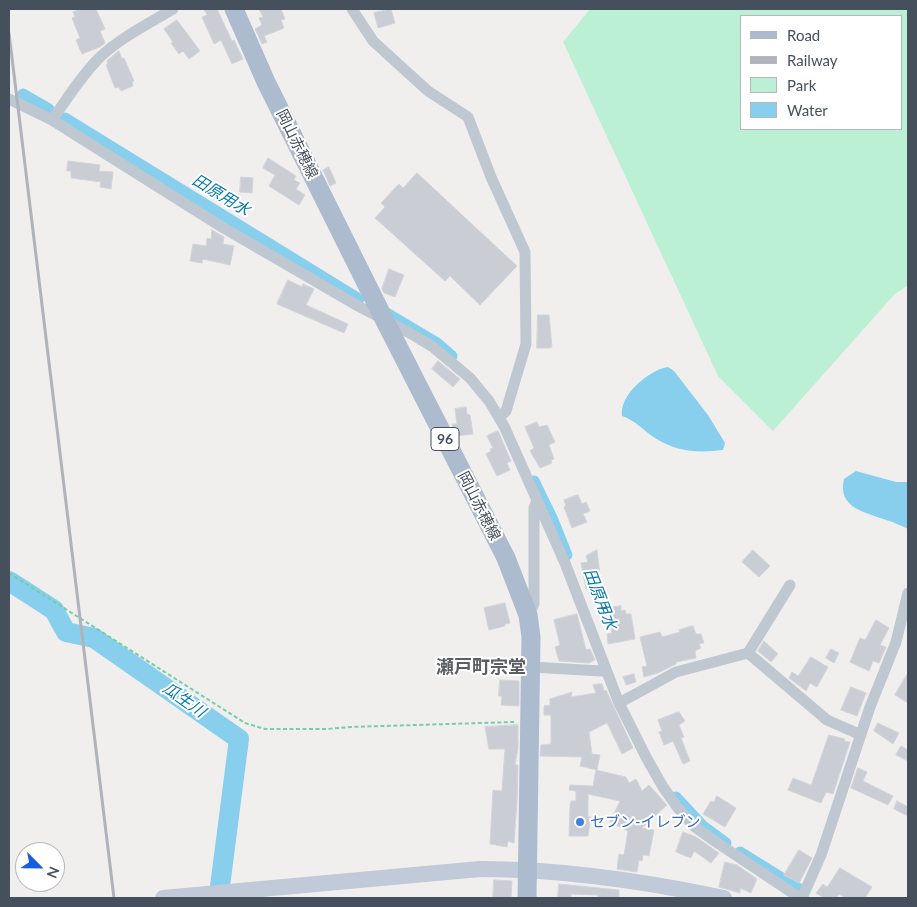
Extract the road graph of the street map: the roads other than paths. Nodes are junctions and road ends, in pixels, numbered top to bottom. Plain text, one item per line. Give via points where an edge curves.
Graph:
1 (173, 9) edge
2 (234, 9) edge
3 (352, 9) edge
4 (9, 98) edge
5 (52, 120) junction
6 (385, 320) junction
7 (502, 415) junction
8 (537, 500) junction
9 (790, 585) dead end
10 (907, 600) edge
11 (528, 615) junction
12 (748, 653) junction
13 (531, 667) junction
14 (606, 670) junction
15 (623, 701) junction
16 (861, 734) junction
17 (527, 869) junction
18 (163, 898) edge
19 (527, 898) edge
20 (724, 898) edge
21 (801, 898) edge

1 - 5 street via 114,45 87,72
2 - 6 main road, 岡山赤穂線 / 96 via 266,82
3 - 7 street via 373,41 428,91 468,117 525,252 526,344
4 - 5 street
5 - 6 street via 222,227
6 - 7 street via 433,347 470,378
6 - 11 main road, 岡山赤穂線 / 96 via 506,558
7 - 8 street
8 - 11 street via 534,508 534,604
8 - 14 street
9 - 12 street
10 - 16 street via 896,642
11 - 13 main road, 岡山赤穂線 / 96
12 - 15 street via 676,672
12 - 16 street via 827,720
13 - 14 street
13 - 17 main road, 岡山赤穂線 / 96
14 - 15 street
15 - 21 street via 646,757 663,787 695,827
16 - 21 street via 821,855
17 - 18 street via 480,869
17 - 19 main road, 岡山赤穂線 / 96
17 - 20 street via 658,885

